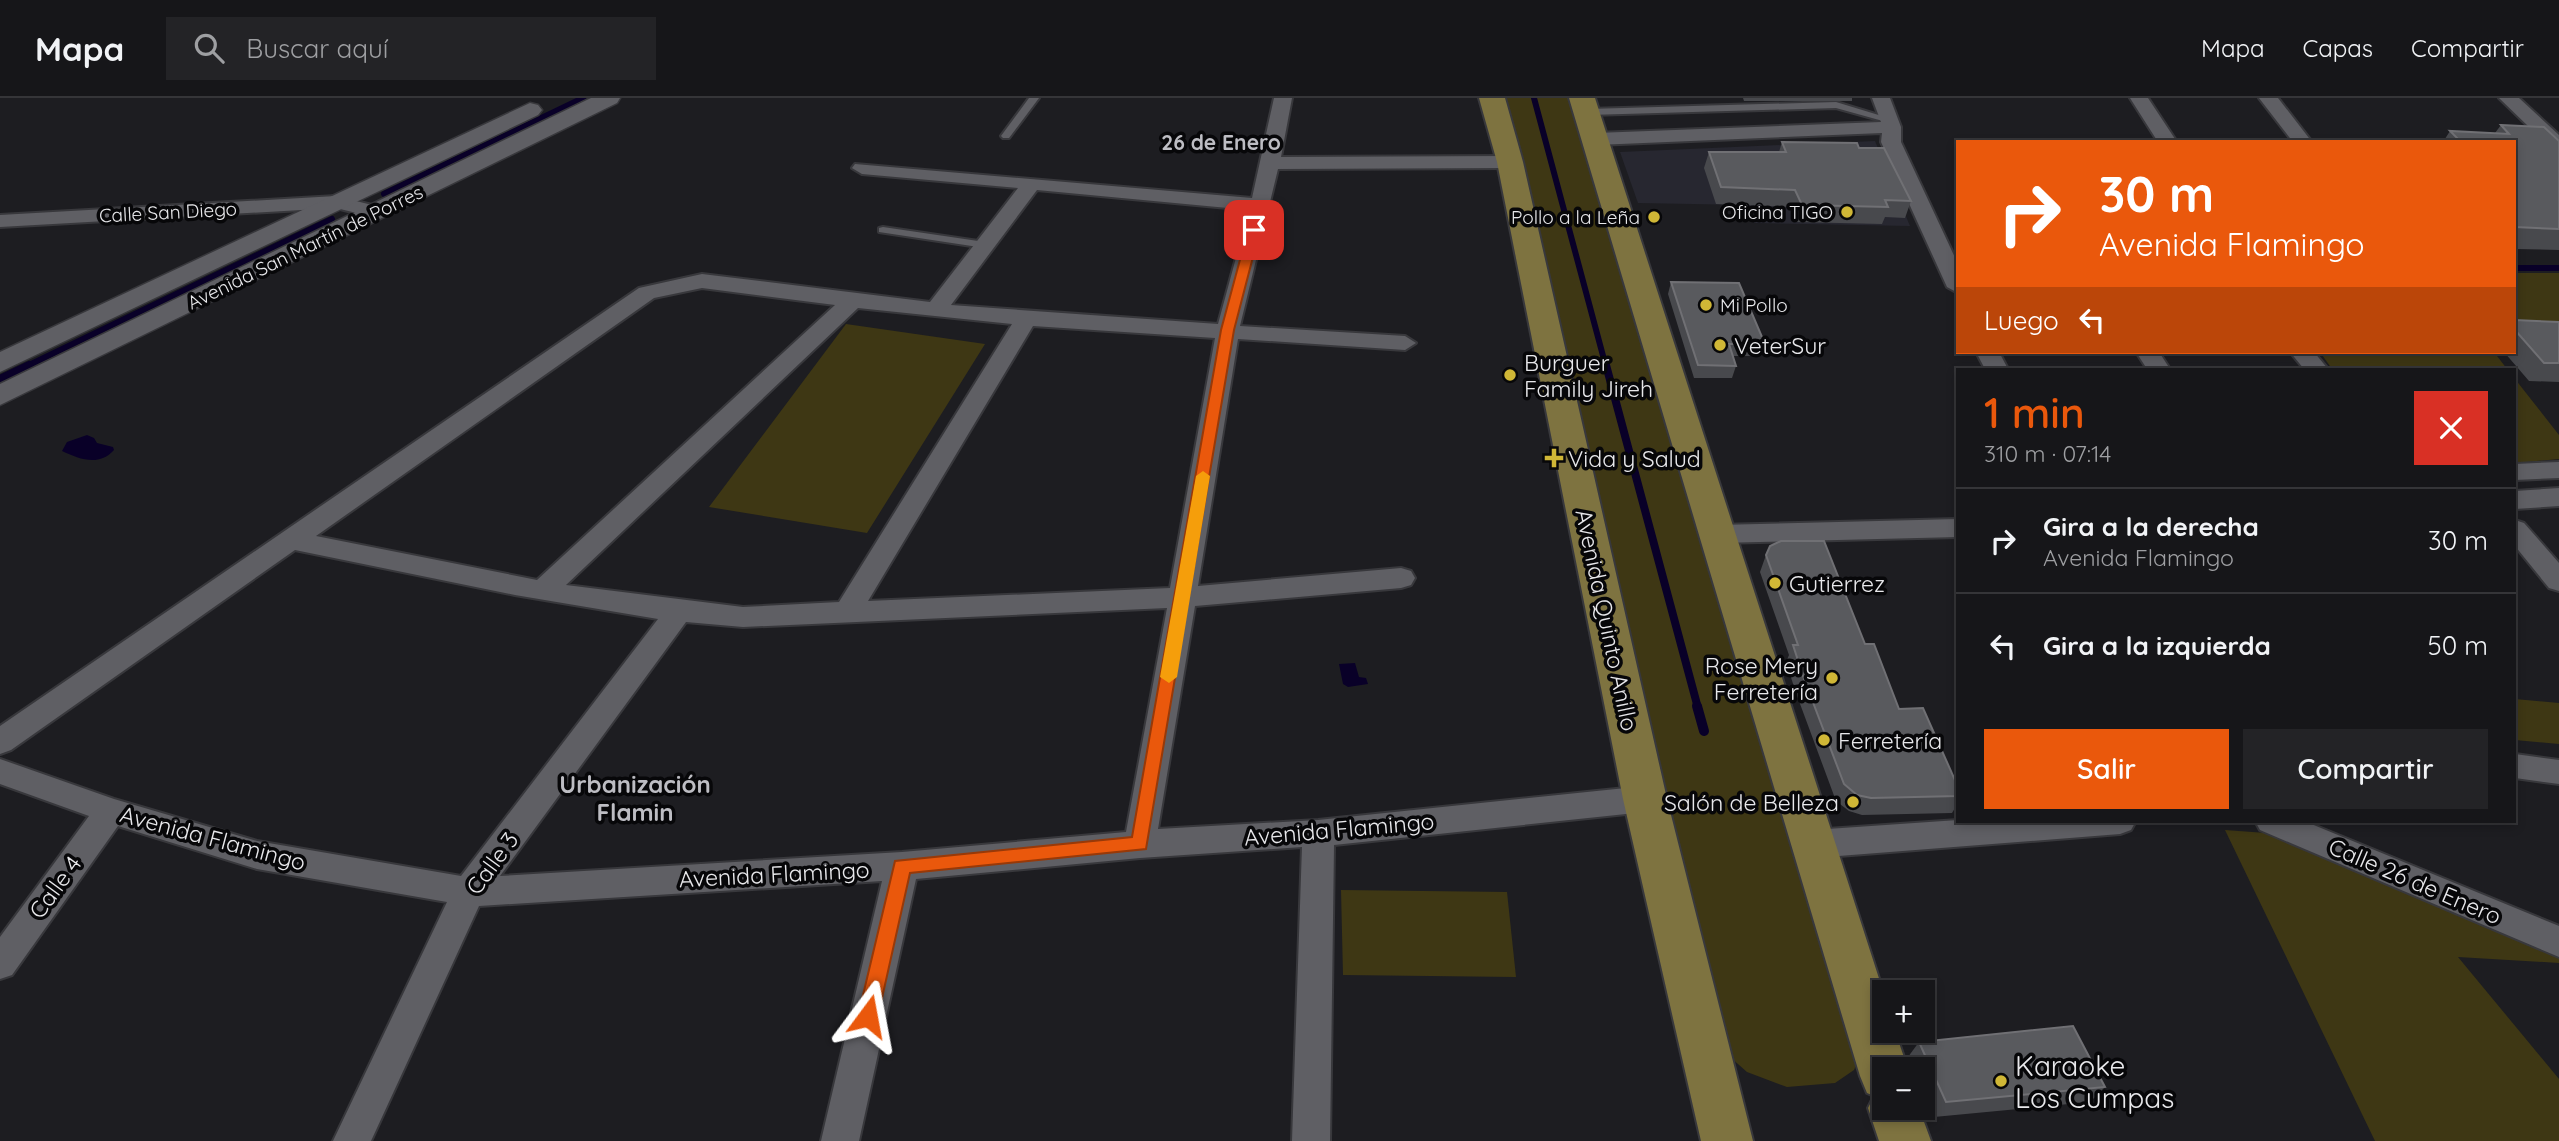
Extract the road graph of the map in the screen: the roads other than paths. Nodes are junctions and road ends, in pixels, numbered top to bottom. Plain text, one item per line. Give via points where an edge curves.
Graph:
1 (555, 98) edge
2 (609, 98) edge
3 (1034, 98) edge
4 (1283, 98) edge
5 (1492, 98) edge
6 (1676, 98) edge
7 (1881, 98) edge
8 (2139, 98) edge
9 (2268, 98) edge
10 (2508, 98) edge
11 (1682, 109) junction
12 (1589, 116) edge
13 (2559, 117) edge
14 (2530, 118) junction
15 (1891, 123) junction
16 (1006, 136) dead end
17 (2167, 140) edge
18 (2301, 140) edge
19 (2559, 145) edge
20 (1510, 162) junction
21 (1269, 163) junction
22 (862, 168) dead end
23 (1031, 185) junction
24 (336, 202) junction
25 (1261, 205) junction
26 (377, 212) junction
27 (30, 220) junction
28 (0, 222) edge
29 (883, 230) dead end
30 (0, 233) edge
31 (985, 245) junction
32 (1956, 283) edge
33 (853, 301) junction
34 (936, 309) junction
35 (1026, 319) junction
36 (1228, 330) junction
37 (1405, 343) dead end
38 (2304, 354) edge
39 (0, 363) edge
40 (2315, 368) edge
41 (0, 396) edge
42 (2559, 470) edge
43 (2516, 472) edge
44 (2559, 497) edge
45 (2516, 500) edge
46 (1956, 528) edge
47 (2516, 530) edge
48 (1718, 534) junction
49 (290, 540) junction
50 (1401, 578) dead end
51 (2559, 581) edge
52 (543, 590) junction
53 (1182, 597) junction
54 (678, 612) junction
55 (847, 613) junction
56 (0, 742) edge
57 (2516, 766) edge
58 (0, 772) edge
59 (2559, 772) edge
60 (1645, 799) junction
61 (111, 811) junction
62 (2093, 823) edge
63 (2277, 823) edge
64 (1318, 833) junction
65 (1140, 844) junction
66 (1813, 844) junction
67 (902, 866) junction
68 (470, 892) junction
69 (2559, 942) edge
70 (0, 964) edge
71 (1879, 1057) edge
72 (1899, 1120) edge
73 (352, 1141) edge
74 (840, 1141) edge
75 (1311, 1141) edge
76 (1727, 1141) edge
77 (1905, 1141) edge

1 - 24 street, Avenida San Martín de Porres
2 - 26 street, Avenida San Martín de Porres
3 - 16 lane
4 - 21 street
5 - 20 main road, Avenida Quinto Anillo
6 - 11 lane
7 - 15 street
8 - 17 street
9 - 18 street
10 - 14 street
11 - 12 lane
11 - 15 lane via 1836,105
12 - 15 street
12 - 48 main road
13 - 14 street
14 - 19 street
15 - 32 street via 1891,142
20 - 21 street
20 - 60 main road, Avenida Quinto Anillo
21 - 25 street
22 - 23 street
23 - 25 street
23 - 31 street
24 - 26 street, Calle San Diego
24 - 27 street, Calle San Diego
24 - 39 street, Avenida San Martín de Porres
25 - 36 street
26 - 41 street, Avenida San Martín de Porres
27 - 28 street, Calle San Diego
27 - 30 street
29 - 31 lane
31 - 34 street
33 - 34 street
33 - 49 street via 702,281 647,293
33 - 52 street
34 - 35 street
35 - 36 street
35 - 55 street
36 - 37 street
36 - 53 street
38 - 40 street
42 - 43 street
44 - 45 street
46 - 48 street
47 - 51 street
48 - 66 main road
49 - 52 street
49 - 56 street
50 - 53 street
52 - 54 street
53 - 55 street
53 - 65 street
54 - 55 street via 743,617
54 - 68 street, Calle 3
57 - 59 street
58 - 61 street, Avenida Flamingo
60 - 64 street, Avenida Flamingo
60 - 76 main road, Avenida Quinto Anillo
61 - 68 street, Avenida Flamingo via 257,855
61 - 70 street, Calle 4
62 - 66 street
63 - 69 street, Calle 26 de Enero
64 - 65 street, Avenida Flamingo
64 - 75 street
65 - 67 street, Avenida Flamingo
66 - 71 main road
67 - 68 street, Avenida Flamingo
67 - 74 street
68 - 73 street, Calle 3
72 - 77 main road

